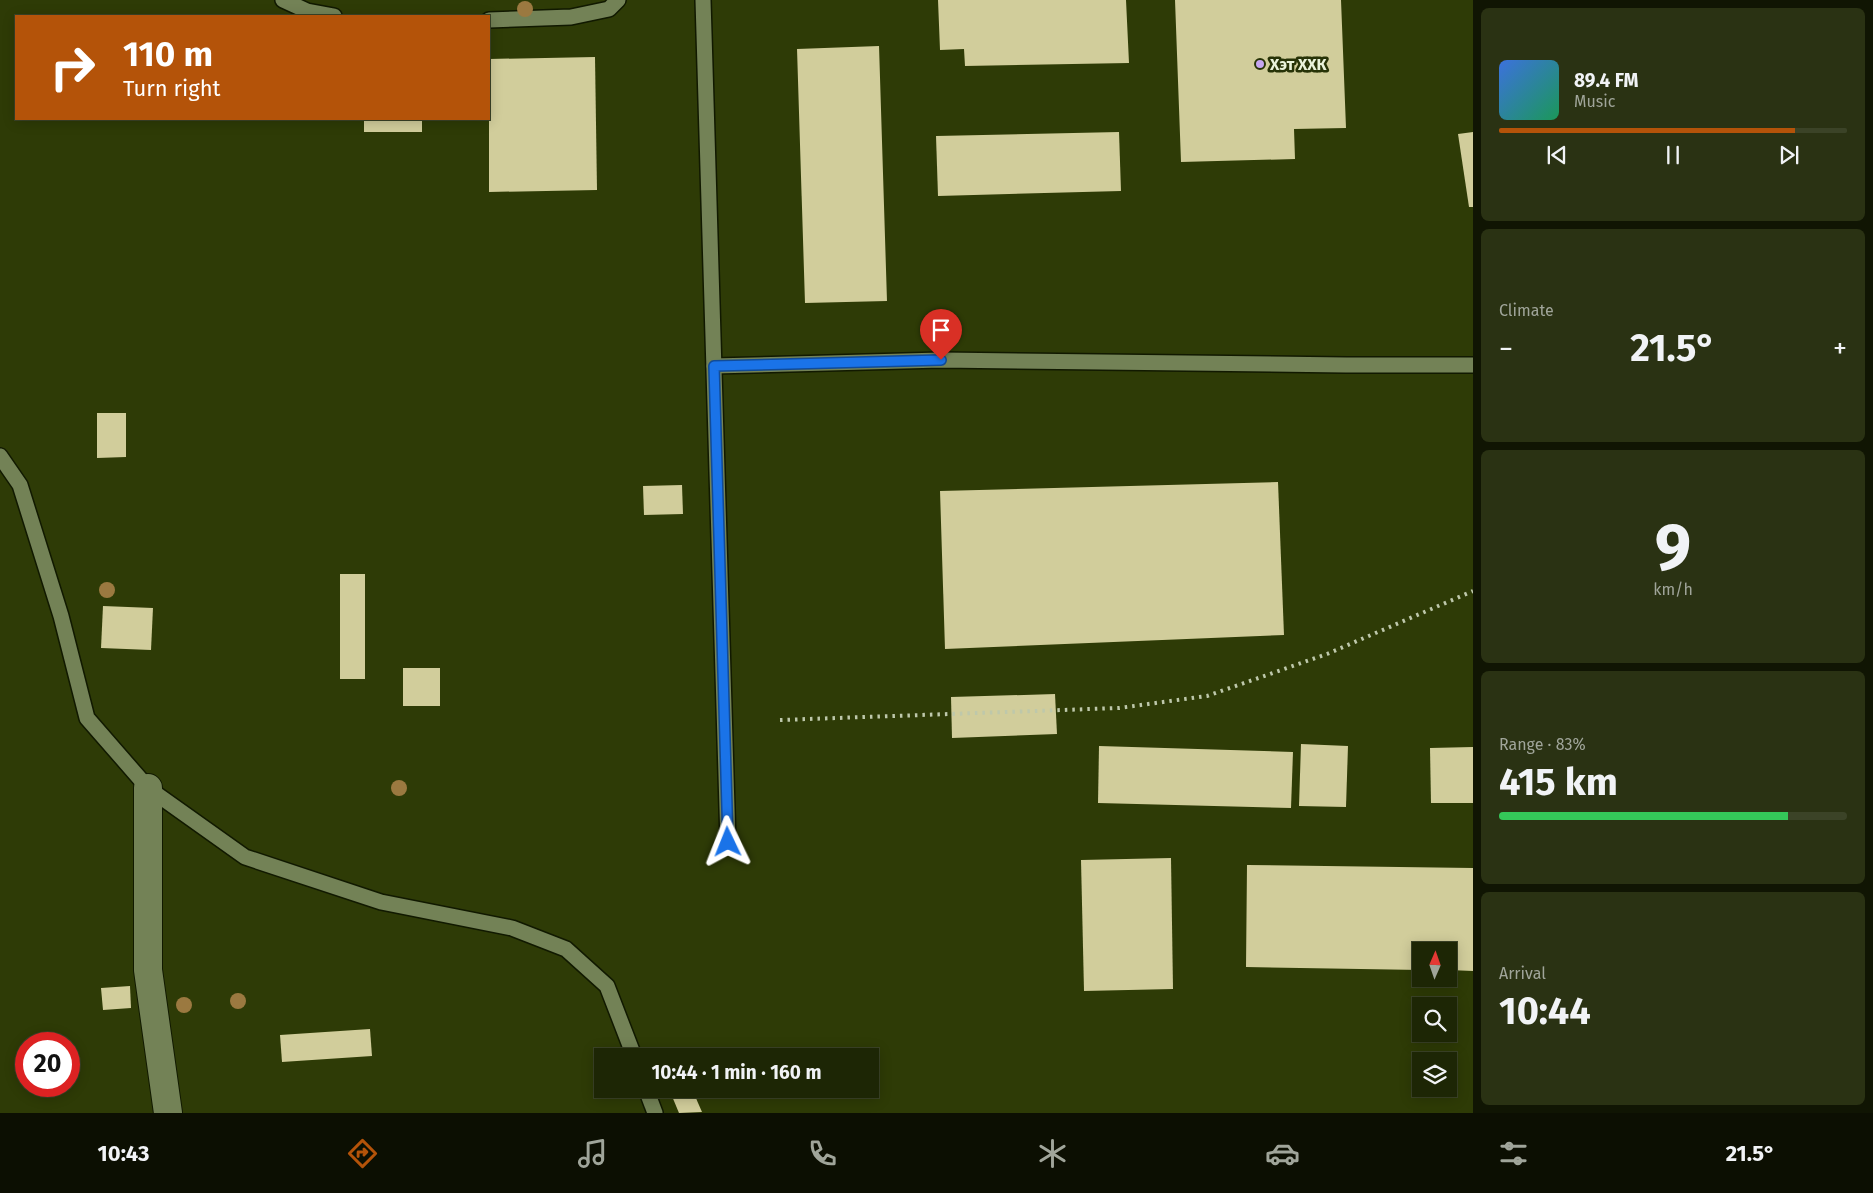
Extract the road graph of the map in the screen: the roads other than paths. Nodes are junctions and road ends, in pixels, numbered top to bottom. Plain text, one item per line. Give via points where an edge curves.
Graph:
1 (283, 0) edge
2 (618, 0) edge
3 (703, 0) edge
4 (329, 15) edge
5 (490, 20) edge
6 (1473, 365) edge
7 (714, 366) junction
8 (0, 456) edge
9 (148, 788) junction
10 (728, 842) dead end
11 (631, 1048) edge
12 (649, 1098) edge
13 (168, 1113) edge
14 (655, 1113) edge

1 - 4 lane via 307,11
2 - 5 lane via 609,9 571,17
3 - 7 lane
6 - 7 lane via 941,360
7 - 10 lane
8 - 9 lane via 20,485 61,616 87,718
9 - 11 lane via 245,858 381,902 512,928 566,949 607,986
9 - 13 street via 148,970
12 - 14 lane

